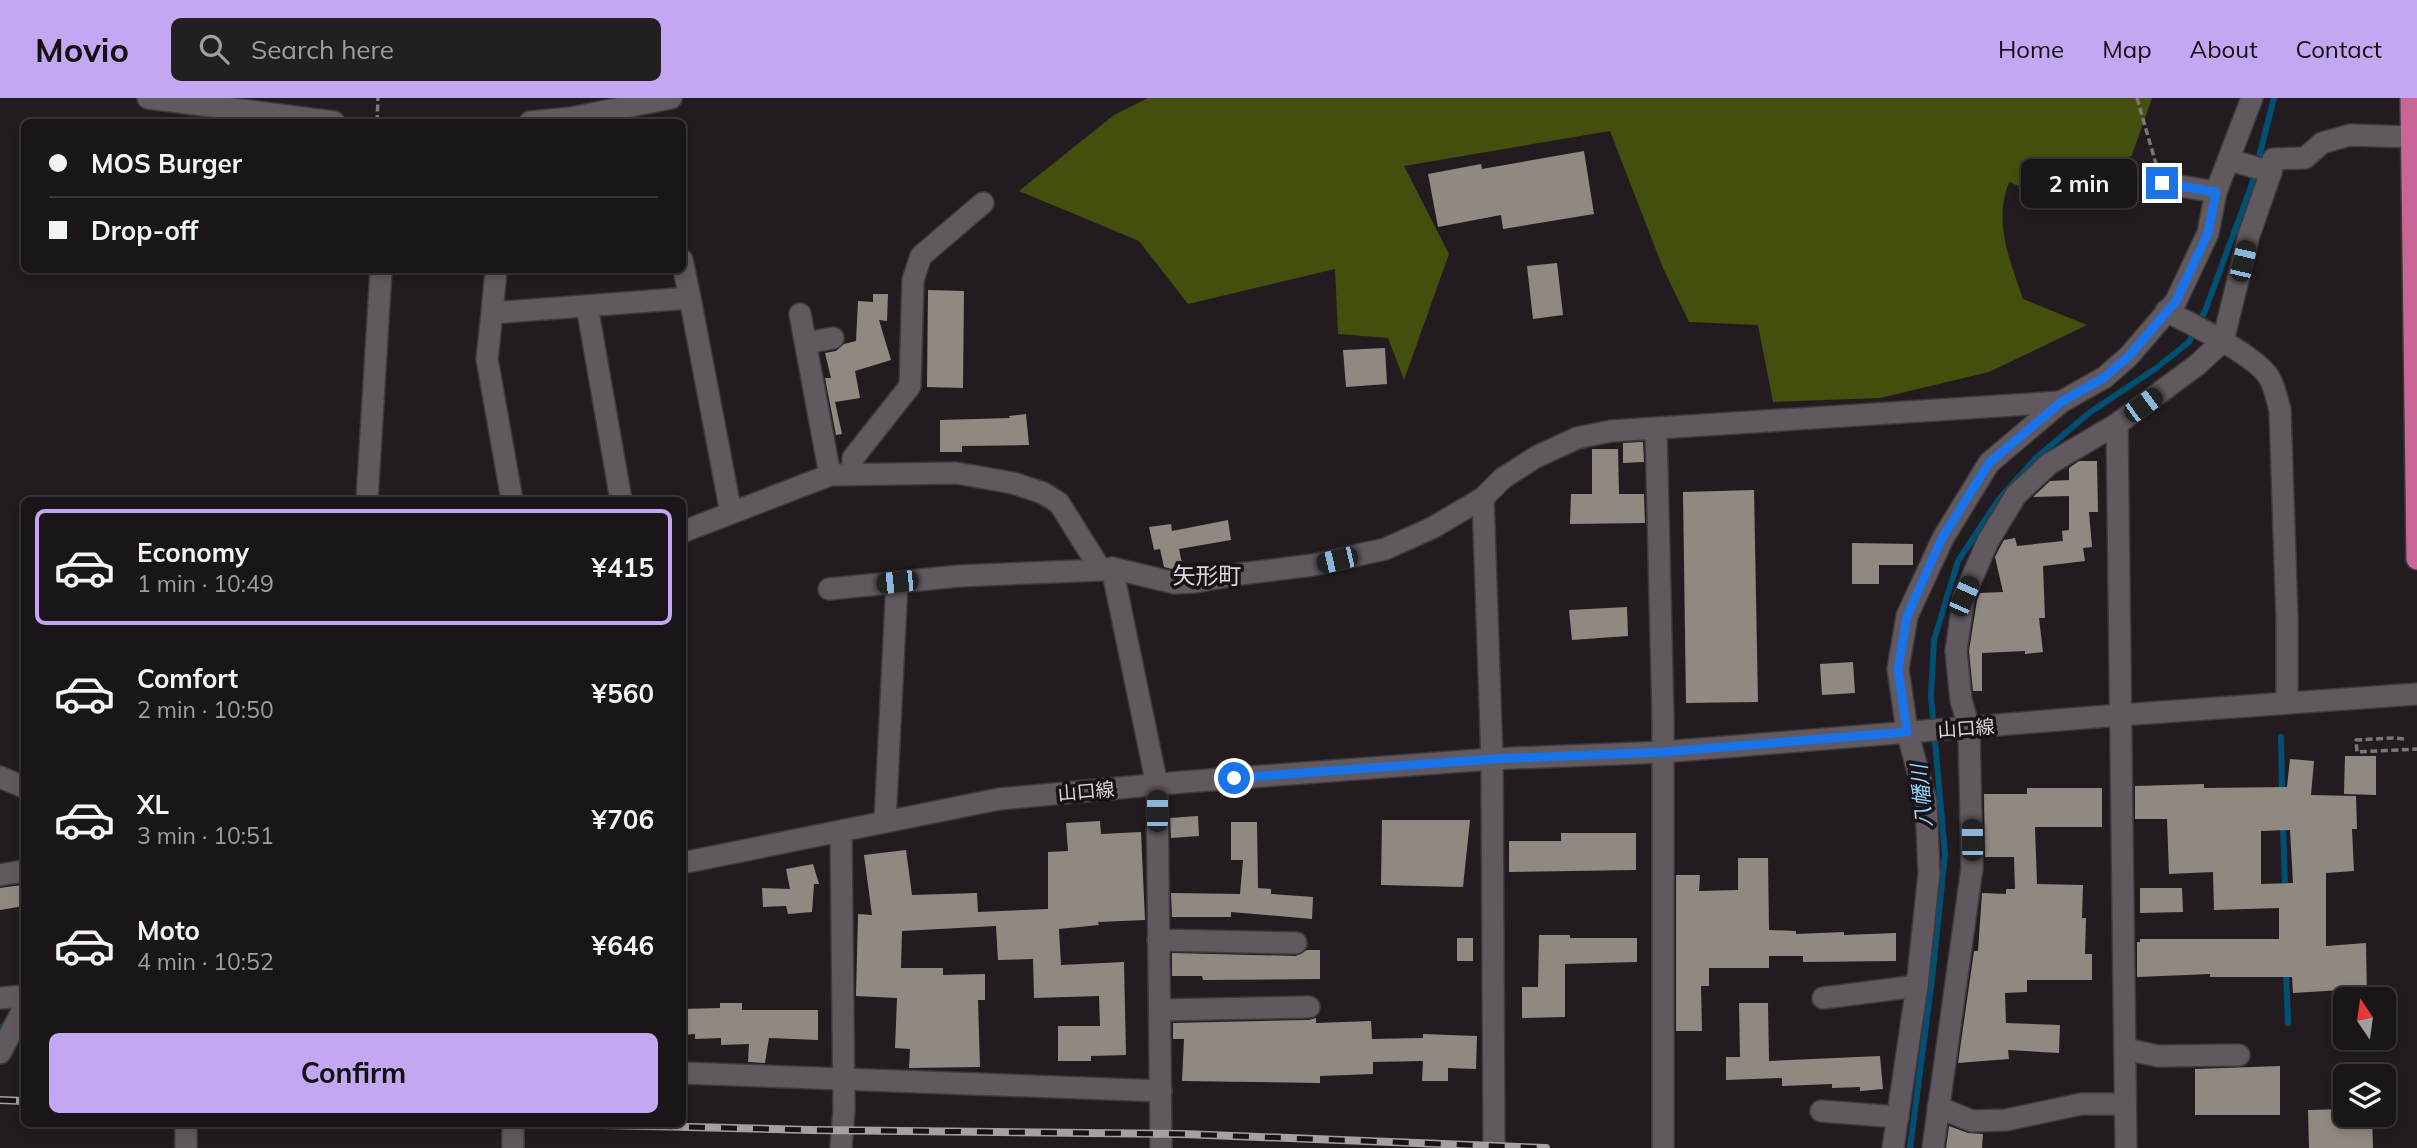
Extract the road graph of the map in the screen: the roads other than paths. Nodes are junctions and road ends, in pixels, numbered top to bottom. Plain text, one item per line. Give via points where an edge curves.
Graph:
1 (148, 98) edge
2 (671, 98) edge
3 (2252, 98) edge
4 (2412, 98) edge
5 (311, 119) edge
6 (561, 119) edge
7 (2412, 137) junction
8 (2233, 161) junction
9 (2268, 171) junction
10 (2414, 181) edge
11 (2162, 183) road end
12 (2216, 192) junction
13 (983, 203) dead end
14 (381, 273) edge
15 (496, 273) edge
16 (685, 273) edge
17 (690, 298) junction
18 (587, 306) junction
19 (492, 313) junction
20 (800, 314) dead end
21 (2175, 315) junction
22 (2216, 337) junction
23 (2415, 337) edge
24 (832, 338) dead end
25 (806, 342) junction
26 (2061, 402) junction
27 (2117, 424) junction
28 (1656, 429) junction
29 (853, 474) junction
30 (830, 475) junction
31 (367, 497) edge
32 (511, 497) edge
33 (620, 497) edge
34 (1483, 498) junction
35 (731, 513) junction
36 (686, 530) edge
37 (2416, 547) edge
38 (1106, 569) junction
39 (897, 582) junction
40 (829, 589) dead end
41 (2417, 694) edge
42 (2287, 702) junction
43 (2120, 715) junction
44 (1961, 728) junction
45 (1912, 731) junction
46 (1663, 752) junction
47 (1492, 759) junction
48 (0, 777) edge
49 (1157, 785) junction
50 (21, 786) edge
51 (885, 822) junction
52 (841, 831) junction
53 (686, 862) edge
54 (21, 871) edge
55 (0, 874) edge
56 (1283, 939) dead end
57 (1157, 940) junction
58 (1917, 986) junction
59 (21, 996) edge
60 (0, 998) edge
61 (1823, 998) dead end
62 (1295, 1002) dead end
63 (1160, 1010) junction
64 (21, 1014) edge
65 (2125, 1049) junction
66 (0, 1053) edge
67 (2239, 1055) dead end
68 (686, 1073) edge
69 (844, 1078) junction
70 (1161, 1091) junction
71 (2125, 1104) junction
72 (1938, 1107) junction
73 (1821, 1111) dead end
74 (1898, 1117) junction
75 (186, 1127) edge
76 (513, 1127) edge
77 (186, 1148) edge
78 (513, 1148) edge
79 (841, 1148) edge
80 (1161, 1148) edge
81 (1494, 1148) edge
82 (1664, 1148) edge
83 (1894, 1148) edge
84 (1933, 1148) edge
85 (2126, 1148) edge

1 - 5 street
2 - 6 street
3 - 8 street
4 - 7 highway
7 - 9 street via 2350,135 2322,143 2305,158 2273,159
7 - 10 highway
8 - 9 street
8 - 12 street
9 - 22 street
10 - 23 highway
11 - 12 street
12 - 21 street via 2208,233 2176,301
13 - 29 street via 921,256 914,280 910,386 853,458
14 - 31 street
15 - 19 street
16 - 17 street
17 - 18 street
17 - 35 street
18 - 19 street
18 - 33 street
19 - 32 street via 487,359
20 - 25 street
21 - 22 street
21 - 26 street via 2105,377
22 - 27 street via 2197,365
22 - 42 street via 2270,377 2280,410
23 - 37 highway
24 - 25 street
25 - 30 street
26 - 28 street
26 - 45 street via 1989,463 1942,538 1907,616 1898,669
27 - 43 street
27 - 44 street via 2049,464 2016,495 1988,541 1964,596 1956,651
28 - 34 street via 1577,438 1503,478
28 - 46 street
29 - 30 street
29 - 38 street via 957,473 1043,493 1059,503
30 - 35 street
34 - 38 street via 1385,549 1313,565 1175,583
34 - 47 street
35 - 36 street
38 - 39 street
38 - 49 street
39 - 40 street
39 - 51 street
41 - 42 street, 山口線
42 - 43 street, 山口線
43 - 44 street, 山口線
43 - 65 street
44 - 45 street, 山口線
44 - 72 street via 1972,868
45 - 46 street, 山口線
45 - 58 street via 1926,802 1929,873
46 - 47 street, 山口線
46 - 82 street
47 - 49 street, 山口線
47 - 81 street
48 - 50 street
49 - 51 street, 山口線 via 999,799
49 - 57 street
51 - 52 street, 山口線
52 - 53 street, 山口線
52 - 69 street
54 - 55 street
56 - 57 street
57 - 63 street
58 - 61 street
58 - 74 street
59 - 60 street
62 - 63 street
63 - 70 street
64 - 66 street
65 - 67 street via 2158,1056
65 - 71 street
68 - 69 street
69 - 70 street
69 - 79 street
70 - 80 street
71 - 72 street via 2081,1104 2006,1120 1972,1121
71 - 85 street
72 - 84 street
73 - 74 street
74 - 83 street
75 - 77 street
76 - 78 street

